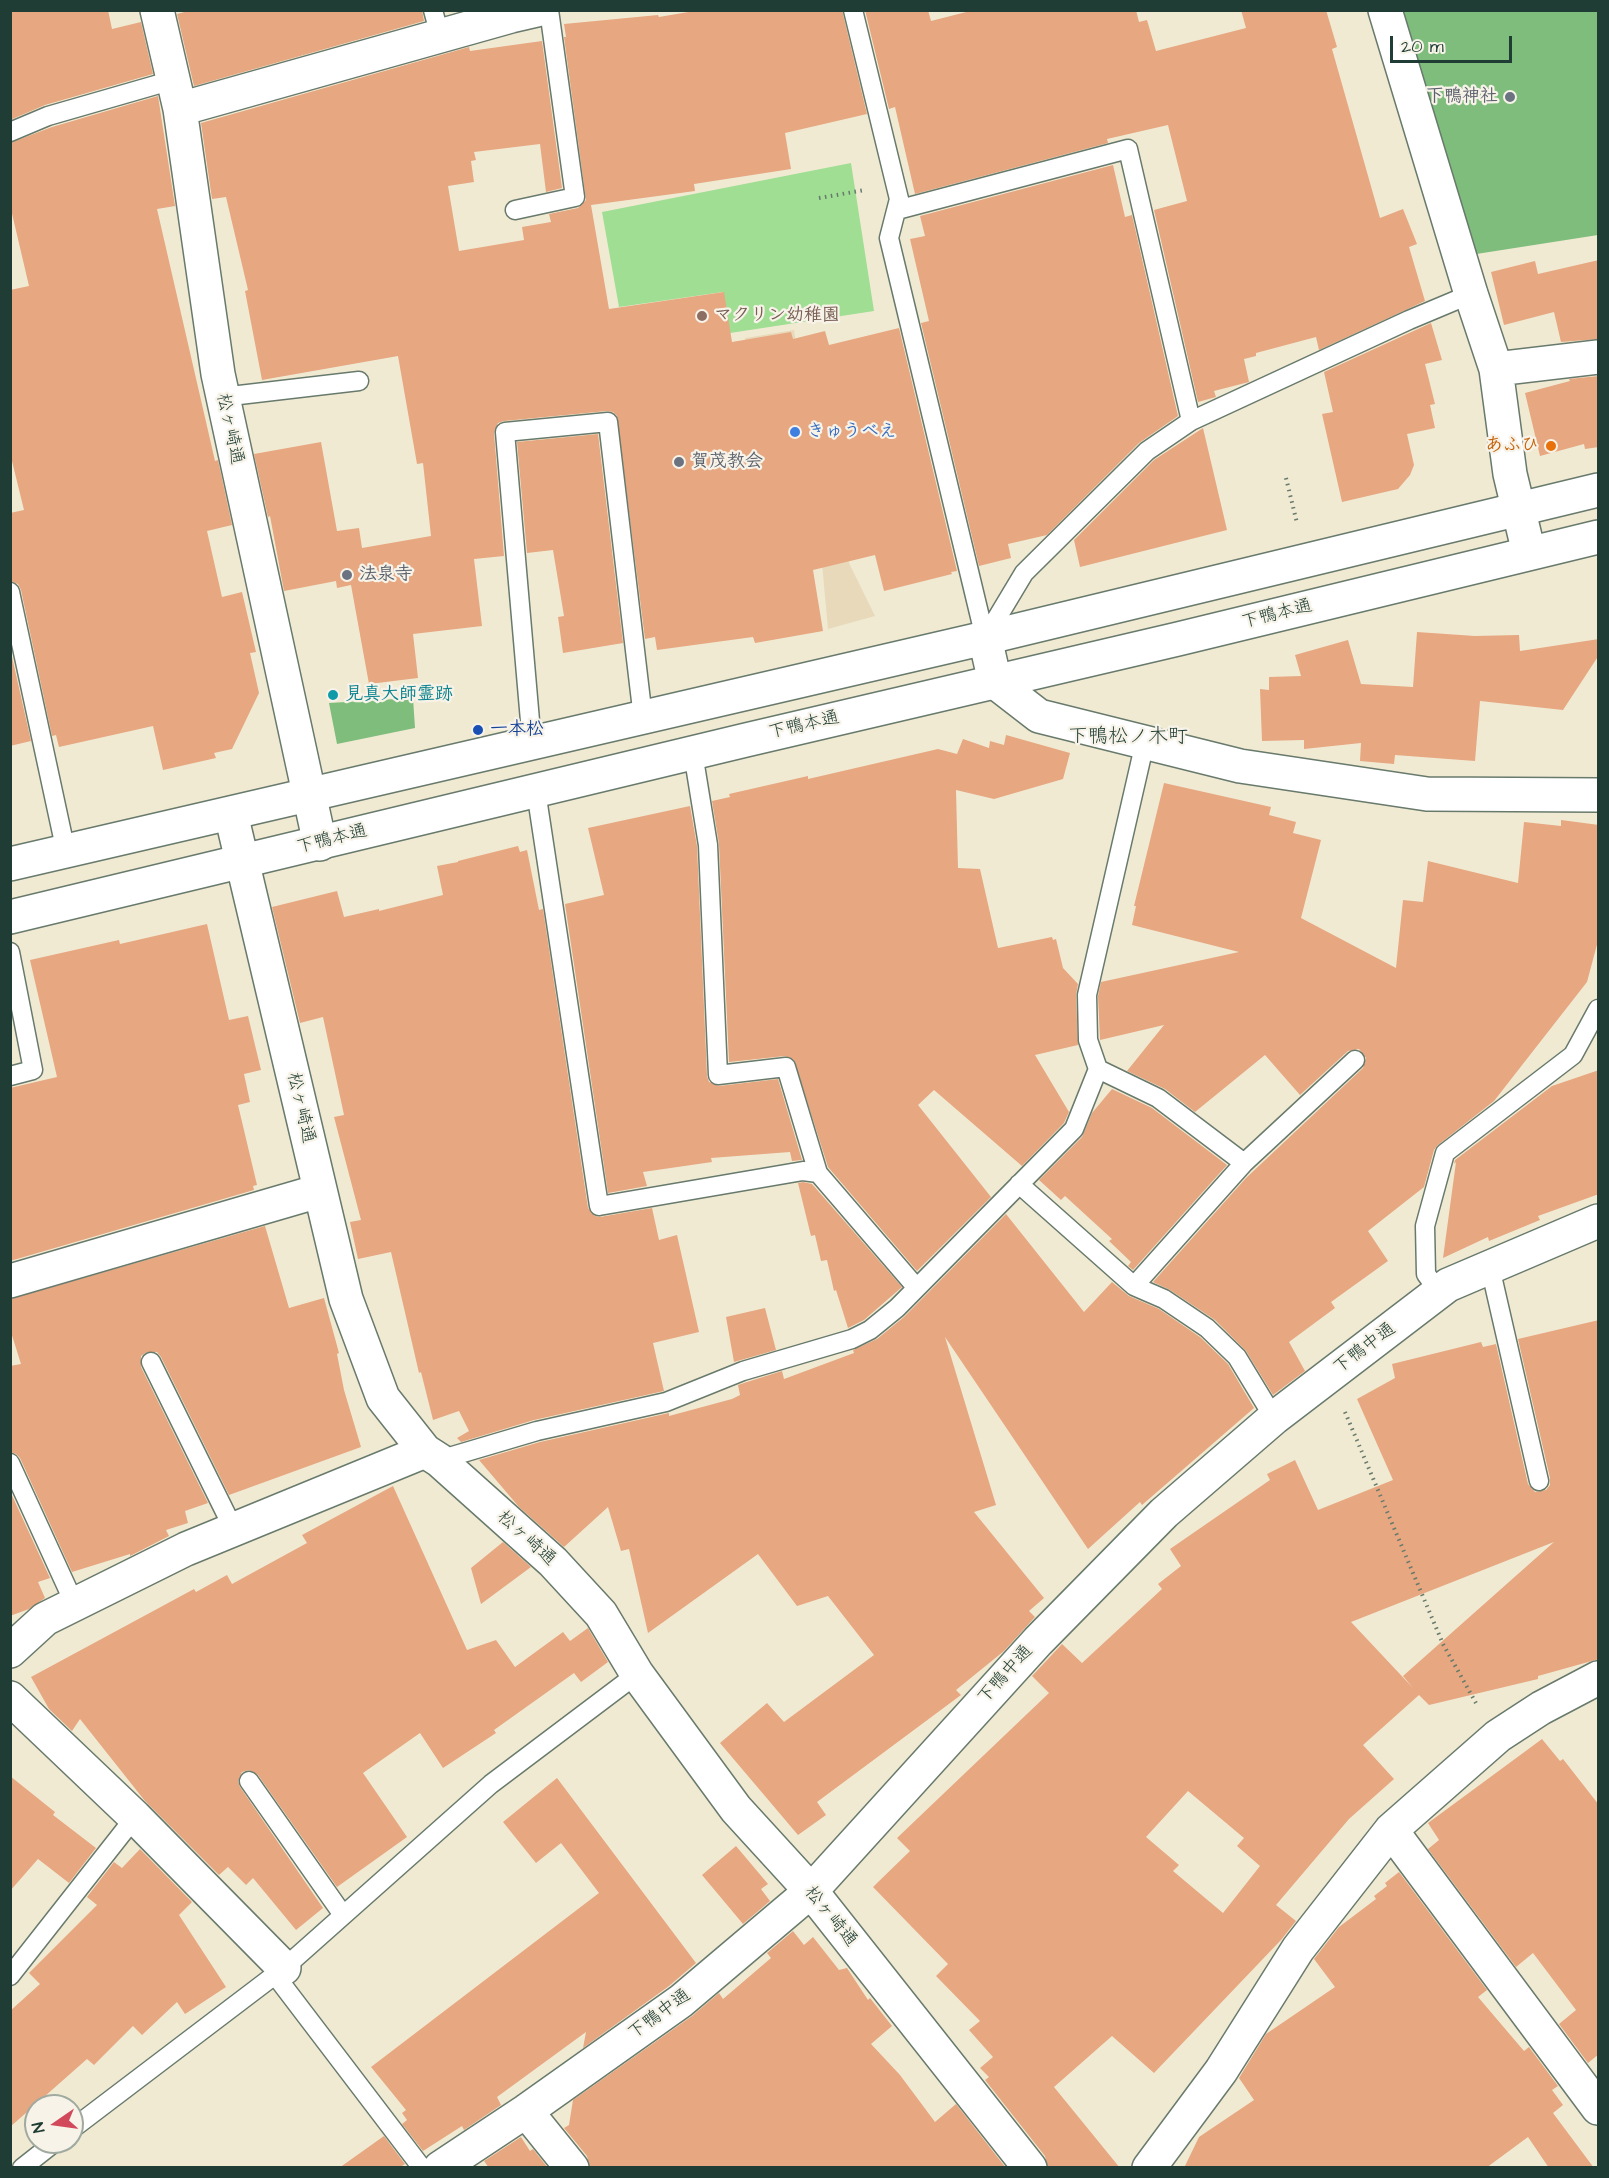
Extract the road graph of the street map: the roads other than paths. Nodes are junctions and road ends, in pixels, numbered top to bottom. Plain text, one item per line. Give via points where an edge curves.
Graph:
1 (157, 10) edge
2 (537, 10) edge
3 (549, 10) edge
4 (853, 10) edge
5 (1385, 10) edge
6 (437, 23) edge
7 (176, 94) junction
8 (10, 132) edge
9 (515, 210) dead end
10 (897, 210) junction
11 (1471, 294) junction
12 (1599, 357) edge
13 (1496, 369) junction
14 (359, 381) dead end
15 (222, 397) junction
16 (1191, 421) junction
17 (1599, 490) edge
18 (1518, 509) junction
19 (1599, 537) edge
20 (1529, 553) junction
21 (10, 592) edge
22 (985, 638) junction
23 (995, 682) junction
24 (643, 718) junction
25 (1145, 742) junction
26 (532, 744) junction
27 (693, 753) junction
28 (536, 791) junction
29 (1599, 795) edge
30 (309, 796) junction
31 (231, 814) junction
32 (320, 843) junction
33 (66, 852) junction
34 (244, 862) junction
35 (10, 864) edge
36 (10, 916) edge
37 (10, 952) edge
38 (1599, 1009) edge
39 (1355, 1059) dead end
40 (1098, 1069) junction
41 (10, 1076) edge
42 (1244, 1163) junction
43 (818, 1173) junction
44 (1019, 1184) junction
45 (319, 1191) junction
46 (1599, 1221) edge
47 (1490, 1267) junction
48 (10, 1281) edge
49 (1134, 1286) junction
50 (916, 1287) junction
51 (1439, 1292) junction
52 (151, 1362) dead end
53 (1274, 1418) junction
54 (432, 1456) junction
55 (10, 1463) edge
56 (1539, 1481) dead end
57 (234, 1530) junction
58 (75, 1605) junction
59 (10, 1651) edge
60 (637, 1674) junction
61 (1599, 1678) edge
62 (10, 1698) edge
63 (249, 1781) dead end
64 (135, 1817) junction
65 (1391, 1830) junction
66 (811, 1892) junction
67 (343, 1915) junction
68 (279, 1971) junction
69 (10, 1976) edge
70 (1599, 2108) edge
71 (526, 2111) junction
72 (84, 2120) edge
73 (40, 2154) edge
74 (22, 2168) edge
75 (422, 2168) edge
76 (440, 2168) edge
77 (572, 2168) edge
78 (1029, 2168) edge
79 (1149, 2168) edge

1 - 7 street, 松ヶ崎通
2 - 6 street
3 - 9 lane via 575,197
4 - 10 lane via 896,184
5 - 11 street
6 - 7 street
7 - 8 lane via 48,116
7 - 15 street, 松ヶ崎通
10 - 16 lane via 1128,150
10 - 22 lane via 889,238
11 - 13 street
11 - 16 lane
12 - 13 street
13 - 18 street
14 - 15 lane
15 - 30 street, 松ヶ崎通
16 - 22 lane via 1147,451 1024,573
17 - 18 street
18 - 20 street
18 - 22 street
19 - 20 street, 下鴨本通
20 - 23 street, 下鴨本通
21 - 33 lane
22 - 23 street
22 - 24 street
23 - 25 street via 1039,716
23 - 27 street, 下鴨本通
24 - 26 street
24 - 26 lane via 608,422 505,432
25 - 29 street via 1240,766 1427,794
25 - 40 lane via 1087,995 1088,1040
26 - 30 street
27 - 28 street, 下鴨本通
27 - 43 lane via 708,845 718,1075 786,1067
28 - 32 street, 下鴨本通
28 - 43 lane via 599,1206 803,1171
30 - 31 street
30 - 32 street, 松ヶ崎通
31 - 33 street
31 - 34 street, 松ヶ崎通
32 - 34 street, 下鴨本通
33 - 35 street
34 - 36 street, 下鴨本通
34 - 45 street, 松ヶ崎通
37 - 41 lane via 33,1070
38 - 51 lane via 1573,1055 1445,1154 1425,1226 1426,1274
39 - 42 lane
40 - 42 lane via 1158,1098
40 - 44 lane via 1074,1129
42 - 49 lane
43 - 50 lane
44 - 49 lane
44 - 50 lane
45 - 48 street
45 - 54 street, 松ヶ崎通 via 346,1299 383,1398
46 - 47 street, 下鴨中通
47 - 51 street, 下鴨中通
47 - 56 lane
49 - 53 lane via 1164,1299 1207,1328 1237,1357
50 - 54 lane via 870,1330 852,1339 743,1371 666,1402
51 - 53 street, 下鴨中通
52 - 57 lane
53 - 66 street, 下鴨中通 via 1164,1513 1038,1641
54 - 57 street
54 - 60 street, 松ヶ崎通 via 561,1571 601,1614
55 - 58 lane
57 - 58 street via 186,1549
58 - 59 street via 45,1619
60 - 66 street, 松ヶ崎通 via 736,1809
60 - 67 lane via 490,1784
61 - 65 street via 1498,1736
62 - 64 street
63 - 67 lane
64 - 68 street
64 - 69 lane
65 - 70 street
65 - 79 street via 1298,1949 1221,2071
66 - 71 street, 下鴨中通 via 681,2001
66 - 78 street, 松ヶ崎通
67 - 68 lane
68 - 72 lane
68 - 75 lane
71 - 76 street, 下鴨中通
71 - 77 street
73 - 74 lane

